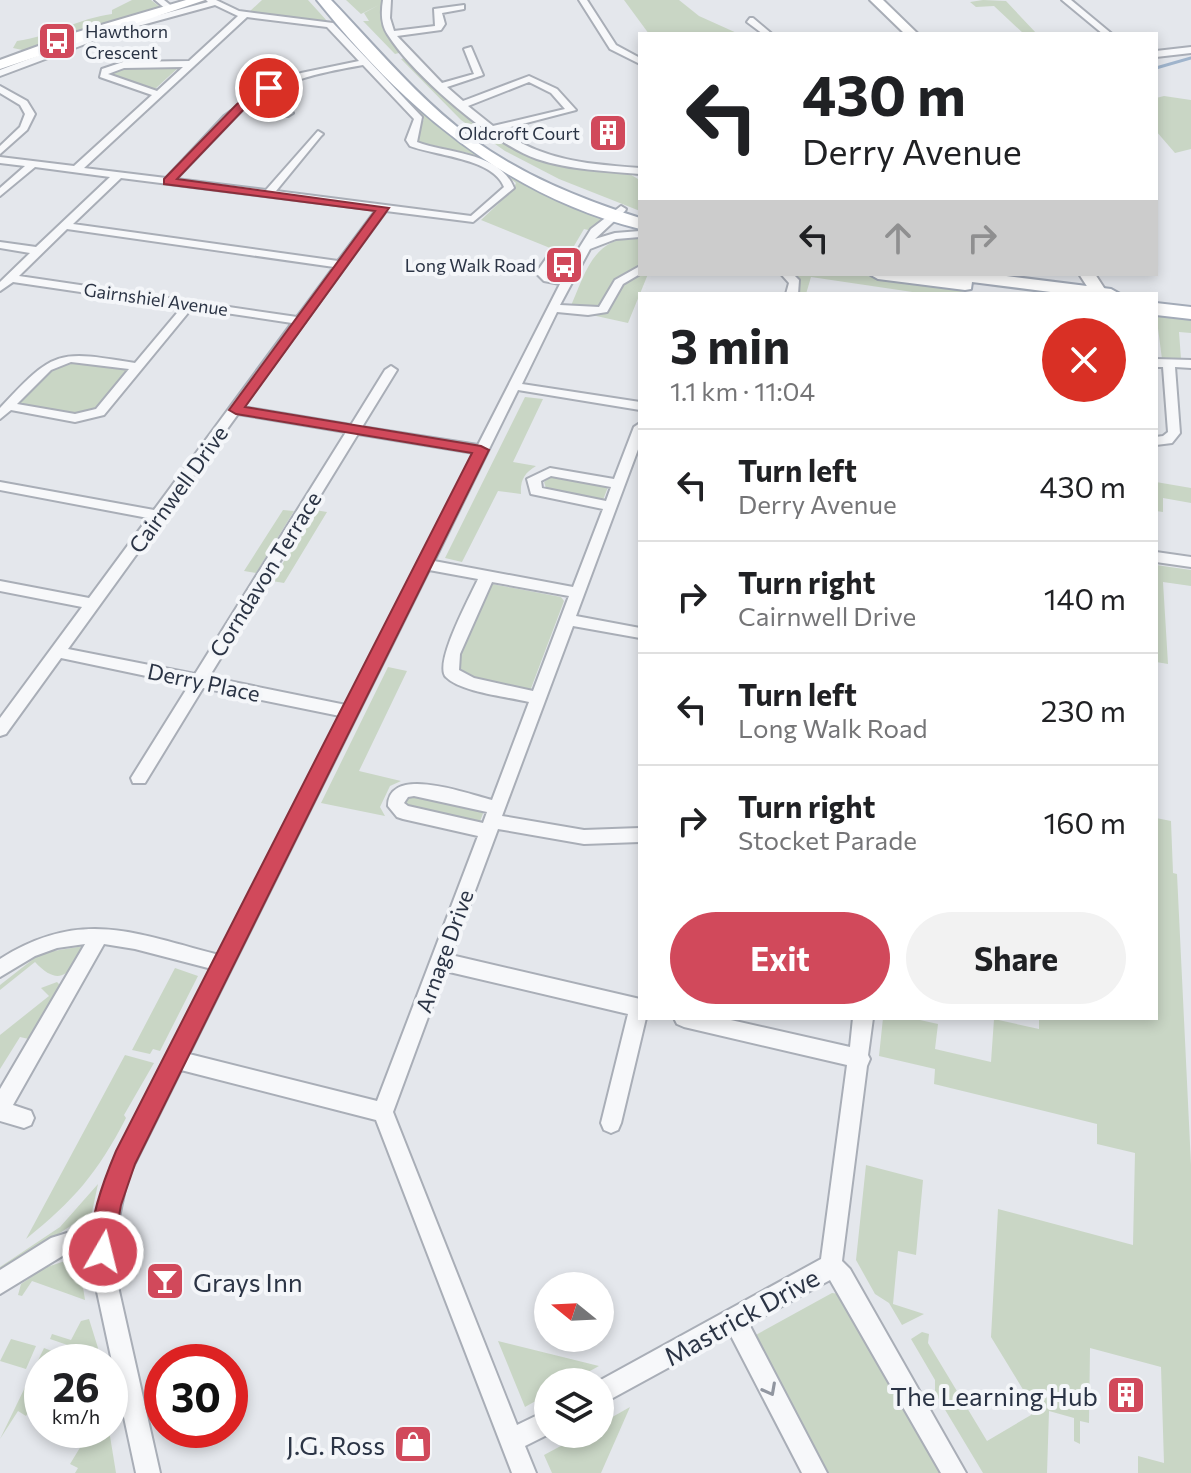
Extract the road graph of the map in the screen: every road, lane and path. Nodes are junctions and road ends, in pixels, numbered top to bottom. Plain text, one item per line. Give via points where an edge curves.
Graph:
1 (199, 0) edge
2 (324, 0) edge
3 (337, 0) edge
4 (387, 0) edge
5 (583, 0) edge
6 (876, 0) edge
7 (1066, 0) edge
8 (212, 2) edge
9 (164, 4) edge
10 (461, 7) dead end
11 (245, 14) junction
12 (750, 20) dead end
13 (765, 32) edge
14 (910, 32) edge
15 (1106, 32) edge
16 (391, 34) junction
17 (82, 38) junction
18 (468, 49) dead end
19 (1191, 50) edge
20 (1158, 54) edge
21 (638, 60) edge
22 (365, 62) junction
23 (190, 64) junction
24 (0, 65) edge
25 (0, 73) edge
26 (249, 80) dead end
27 (442, 86) junction
28 (269, 88) junction
29 (0, 89) edge
30 (158, 94) junction
31 (462, 105) junction
32 (241, 106) junction
33 (288, 113) dead end
34 (491, 129) junction
35 (318, 134) dead end
36 (0, 151) edge
37 (0, 160) edge
38 (33, 164) junction
39 (76, 170) junction
40 (638, 171) edge
41 (118, 175) junction
42 (168, 181) junction
43 (0, 193) edge
44 (268, 194) junction
45 (383, 208) junction
46 (628, 215) edge
47 (65, 226) junction
48 (638, 234) edge
49 (0, 245) edge
50 (39, 251) junction
51 (583, 251) junction
52 (342, 265) junction
53 (638, 270) edge
54 (899, 276) edge
55 (959, 276) edge
56 (1076, 276) edge
57 (1079, 276) edge
58 (11, 278) junction
59 (567, 282) junction
60 (0, 288) edge
61 (1036, 289) edge
62 (1096, 290) edge
63 (1158, 299) edge
64 (1191, 303) edge
65 (190, 304) junction
66 (554, 308) junction
67 (1158, 309) edge
68 (1191, 313) edge
69 (301, 321) junction
70 (1162, 364) edge
71 (1191, 364) edge
72 (138, 367) junction
73 (391, 370) dead end
74 (514, 386) junction
75 (638, 406) edge
76 (4, 410) edge
77 (236, 410) junction
78 (355, 429) junction
79 (638, 433) edge
80 (1158, 441) edge
81 (481, 450) junction
82 (620, 484) junction
83 (0, 486) edge
84 (611, 506) junction
85 (159, 515) junction
86 (1158, 557) edge
87 (1191, 562) edge
88 (424, 564) junction
89 (487, 576) junction
90 (0, 586) edge
91 (578, 593) junction
92 (93, 604) junction
93 (568, 620) junction
94 (638, 633) edge
95 (58, 652) junction
96 (199, 681) junction
97 (539, 698) junction
98 (350, 712) junction
99 (0, 730) edge
100 (139, 778) dead end
101 (493, 820) junction
102 (638, 835) edge
103 (100, 935) junction
104 (440, 961) junction
105 (223, 964) junction
106 (0, 969) edge
107 (638, 1008) edge
108 (638, 1016) edge
109 (693, 1020) edge
110 (863, 1020) edge
111 (860, 1059) junction
112 (176, 1060) junction
113 (0, 1110) edge
114 (383, 1112) junction
115 (24, 1118) dead end
116 (611, 1123) dead end
117 (105, 1232) junction
118 (831, 1265) junction
119 (0, 1283) edge
120 (735, 1320) junction
121 (614, 1385) edge
122 (534, 1429) edge
123 (511, 1441) junction
124 (148, 1473) edge
125 (524, 1473) edge
126 (815, 1473) edge
127 (954, 1473) edge

1 - 9 street
2 - 46 main road via 457,134 530,179
3 - 46 main road via 468,130 536,173
4 - 16 street
5 - 21 street via 613,47
6 - 14 street
7 - 15 street
8 - 11 street
8 - 17 street
9 - 17 street
10 - 16 street via 437,11 438,28
11 - 22 street via 330,25
11 - 23 street
12 - 13 street
16 - 27 street
17 - 24 street
17 - 25 street
18 - 27 street via 479,75
19 - 20 street
22 - 28 street
22 - 45 street via 419,119 413,144 466,155 510,183 473,219
23 - 30 street
23 - 30 street via 123,65 103,75
26 - 28 street
27 - 31 street
28 - 32 street
29 - 36 street via 24,103 30,114 24,128
30 - 39 street
31 - 34 street
31 - 34 street via 529,79 554,91 571,110
32 - 33 street
32 - 42 street
34 - 40 street via 525,151 548,158
35 - 44 street
37 - 38 street
38 - 39 street
38 - 43 street
39 - 41 street
41 - 42 street
41 - 47 street
42 - 44 street
44 - 45 street
45 - 52 street, Cairnwell Drive
46 - 51 street
47 - 50 street
47 - 52 street
48 - 51 street via 615,236
49 - 50 street
50 - 58 street
51 - 59 street
51 - 59 street via 554,255 542,273
52 - 69 street, Cairnwell Drive
53 - 66 street via 619,282 603,310
54 - 61 main road
55 - 61 main road
56 - 61 main road via 1062,285
57 - 62 street
58 - 60 street
58 - 65 street, Gairnshiel Avenue
59 - 66 street
61 - 62 main road
63 - 64 main road
65 - 69 street, Gairnshiel Avenue
65 - 72 street
66 - 74 street
67 - 68 main road
69 - 77 street, Cairnwell Drive
70 - 71 street
70 - 80 street via 1178,407 1174,433
72 - 76 street via 60,357
72 - 76 street via 100,412 88,418
73 - 78 street, Corndavon Terrace
74 - 75 street
74 - 81 street
77 - 78 street
77 - 85 street, Cairnwell Drive
78 - 81 street
78 - 96 street, Corndavon Terrace
79 - 82 street, Arnage Drive
81 - 88 street
82 - 84 street, Arnage Drive
82 - 84 street via 550,472 534,479 536,491
83 - 85 street
84 - 91 street, Arnage Drive
85 - 92 street, Cairnwell Drive
86 - 87 street
88 - 89 street
88 - 98 street
89 - 91 street
89 - 97 street via 452,654 451,673 470,683
90 - 92 street
91 - 93 street, Arnage Drive
92 - 95 street, Cairnwell Drive
93 - 94 street
93 - 97 street, Arnage Drive
95 - 96 street, Derry Place
95 - 99 street, Cairnwell Drive
96 - 98 street, Derry Place
96 - 100 street, Corndavon Terrace
97 - 101 street, Arnage Drive
98 - 105 street
101 - 101 street via 403,812 396,798 414,789
101 - 102 street via 580,839
101 - 104 street, Arnage Drive
103 - 105 street
103 - 106 street via 56,937
103 - 113 street
104 - 107 street
104 - 114 street, Arnage Drive
105 - 112 street
108 - 116 street
109 - 111 street
110 - 111 street, Mastrick Drive
111 - 118 street, Mastrick Drive
112 - 114 street
112 - 117 street via 121,1168
113 - 115 street
114 - 123 street
117 - 119 street via 59,1246
117 - 124 street via 105,1281
118 - 120 street, Mastrick Drive
118 - 127 street
120 - 121 street, Mastrick Drive
120 -> 126 street
122 - 123 street
123 - 125 street

